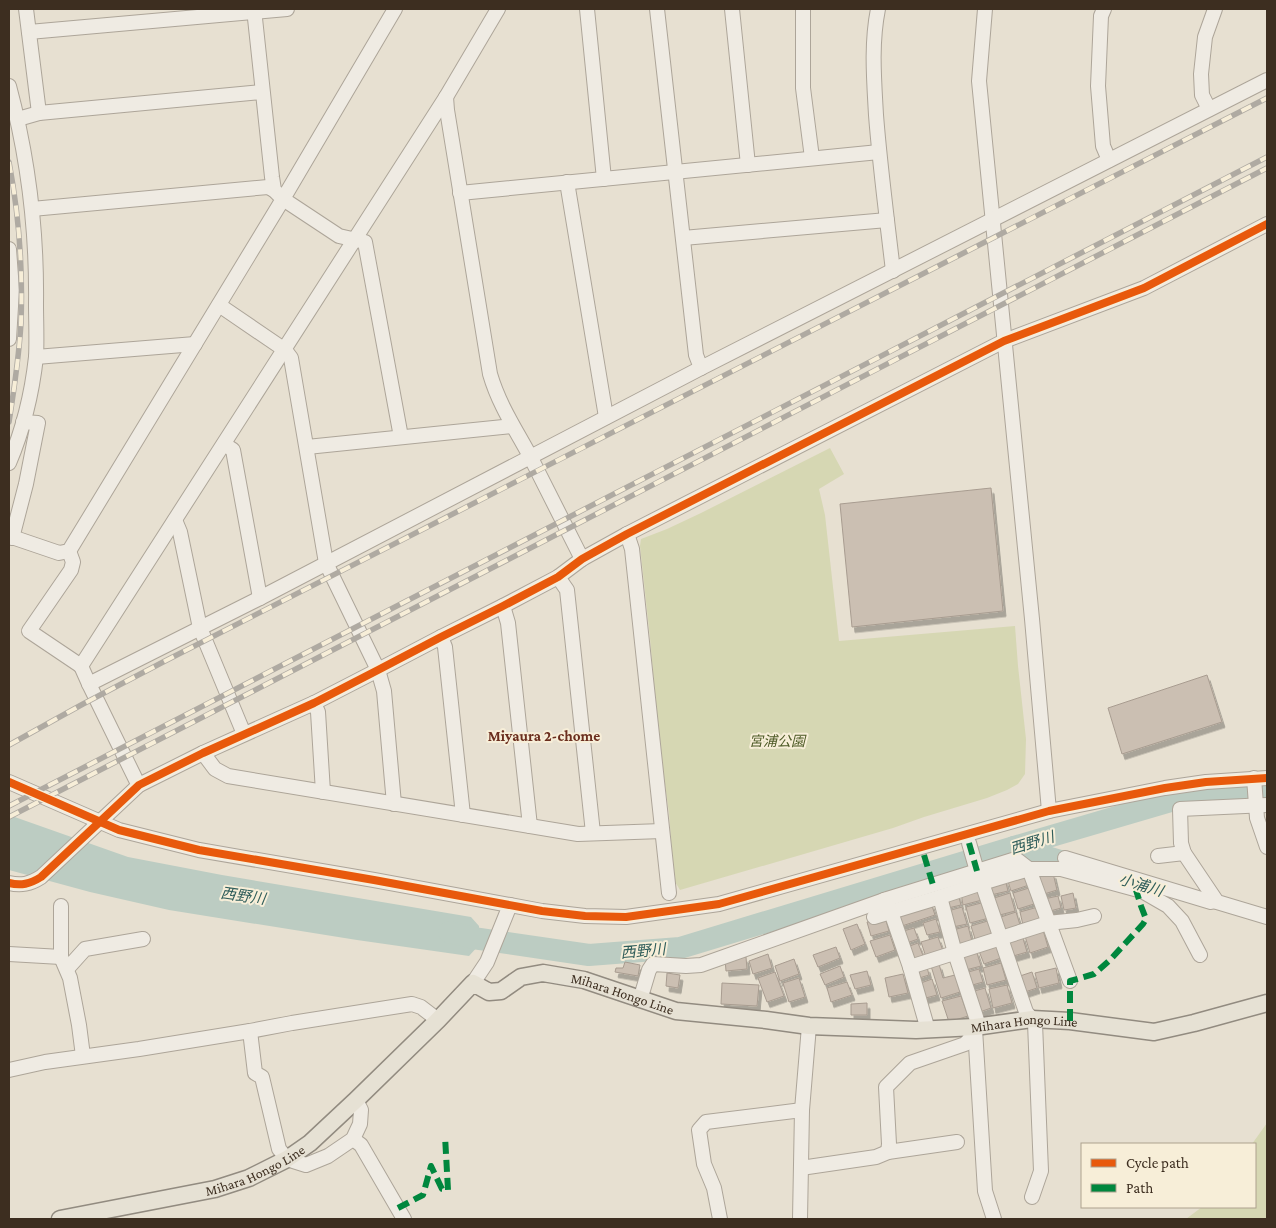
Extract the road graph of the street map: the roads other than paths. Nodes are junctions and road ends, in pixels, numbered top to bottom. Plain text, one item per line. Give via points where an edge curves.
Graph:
1 (26, 9) edge
2 (287, 9) edge
3 (395, 9) edge
4 (498, 9) edge
5 (587, 9) edge
6 (657, 9) edge
7 (732, 9) edge
8 (803, 9) edge
9 (878, 9) edge
10 (985, 9) edge
11 (1104, 9) edge
12 (1214, 9) edge
13 (254, 10) edge
14 (29, 32) junction
15 (1267, 80) edge
16 (9, 86) edge
17 (262, 92) junction
18 (446, 97) junction
19 (1209, 109) junction
20 (39, 113) junction
21 (18, 119) junction
22 (879, 152) junction
23 (812, 158) junction
24 (1109, 160) junction
25 (748, 165) junction
26 (676, 172) junction
27 (604, 179) junction
28 (567, 182) junction
29 (460, 193) junction
30 (278, 195) junction
31 (32, 209) junction
32 (887, 220) junction
33 (993, 220) junction
34 (1267, 224) edge
35 (683, 238) junction
36 (355, 239) junction
37 (9, 249) edge
38 (893, 271) junction
39 (219, 305) junction
40 (9, 339) edge
41 (1004, 341) junction
42 (195, 344) junction
43 (285, 350) junction
44 (36, 356) junction
45 (701, 368) junction
46 (606, 417) junction
47 (22, 422) junction
48 (512, 426) junction
49 (401, 438) junction
50 (224, 444) junction
51 (306, 447) junction
52 (530, 457) junction
53 (9, 463) edge
54 (175, 520) junction
55 (627, 534) junction
56 (10, 537) edge
57 (69, 551) junction
58 (582, 558) junction
59 (326, 563) junction
60 (558, 577) junction
61 (260, 598) junction
62 (503, 606) junction
63 (200, 628) junction
64 (441, 636) junction
65 (82, 666) junction
66 (378, 670) junction
67 (89, 684) junction
68 (314, 702) junction
69 (244, 734) junction
70 (203, 753) junction
71 (1261, 778) edge
72 (9, 782) edge
73 (140, 785) junction
74 (323, 792) junction
75 (394, 804) junction
76 (1262, 805) edge
77 (1049, 811) junction
78 (463, 815) junction
79 (100, 821) junction
80 (530, 826) junction
81 (662, 831) junction
82 (593, 833) junction
83 (969, 842) dead end
84 (1267, 847) edge
85 (1184, 853) junction
86 (1158, 856) dead end
87 (1064, 858) dead end
88 (1029, 869) junction
89 (980, 877) junction
90 (9, 882) edge
91 (669, 892) dead end
92 (940, 897) junction
93 (1216, 900) junction
94 (510, 905) junction
95 (60, 906) dead end
96 (887, 906) junction
97 (1094, 916) dead end
98 (874, 917) dead end
99 (1267, 917) edge
100 (1048, 923) junction
101 (1000, 938) junction
102 (143, 939) dead end
103 (955, 953) junction
104 (9, 954) edge
105 (1200, 955) dead end
106 (64, 963) junction
107 (910, 967) junction
108 (1070, 981) dead end
109 (473, 983) junction
110 (640, 1000) junction
111 (1267, 1003) edge
112 (1032, 1019) junction
113 (438, 1020) junction
114 (810, 1026) junction
115 (974, 1027) junction
116 (928, 1030) junction
117 (250, 1032) junction
118 (83, 1056) junction
119 (9, 1070) edge
120 (356, 1100) junction
121 (802, 1110) junction
122 (354, 1139) junction
123 (958, 1142) dead end
124 (888, 1152) junction
125 (287, 1159) junction
126 (801, 1168) junction
127 (1032, 1197) dead end
128 (90, 1216) edge
129 (60, 1219) edge
130 (404, 1219) edge
131 (720, 1219) edge
132 (800, 1219) edge
133 (994, 1219) edge

1 - 14 street
2 - 13 street
3 - 30 street
4 - 18 street
5 - 27 street
6 - 26 street
7 - 25 street
8 - 23 street via 804,88
9 - 22 street via 873,68
10 - 33 street via 979,81
11 - 24 street via 1098,86 1103,146
12 - 19 street via 1205,37 1201,74 1202,95
13 - 14 street
13 - 17 street
14 - 20 street
15 - 19 street
16 - 21 street
17 - 20 street
17 - 30 street
18 - 29 street
18 - 36 street
19 - 24 street
20 - 21 street
21 - 31 street
22 - 23 street
22 - 32 street
23 - 25 street
24 - 33 street
25 - 26 street
26 - 27 street
26 - 35 street
27 - 28 street
28 - 29 street
28 - 46 street
29 - 48 street via 490,374
30 - 31 street via 268,187
30 - 36 street via 339,236
30 - 39 street
31 - 44 street via 37,273
32 - 35 street
32 - 38 street
33 - 38 street
33 - 41 street
34 - 41 street via 1144,288
35 - 45 street via 696,356
36 - 43 street
36 - 49 street via 365,242
37 - 40 street via 12,290
38 - 45 street
39 - 42 street
39 - 43 street
41 - 55 street
41 - 77 street
42 - 44 street
42 - 57 street
43 - 50 street
43 - 51 street via 291,358
44 - 47 street
45 - 46 street
46 - 52 street
47 - 53 street
47 - 56 street via 38,423 26,484
48 - 49 street
48 - 52 street
49 - 51 street
50 - 54 street
50 - 61 street via 233,450
51 - 59 street
52 - 58 street
52 - 59 street
54 - 63 street
54 - 65 street
55 - 58 street
55 - 81 street via 632,549
56 - 57 street via 59,553
57 - 65 street via 73,562 71,570 29,631
58 - 60 street
59 - 61 street
59 - 66 street
60 - 62 street
60 - 82 street via 567,590
61 - 63 street
62 - 64 street
62 - 80 street via 508,623
63 - 67 street
63 - 69 street
64 - 66 street
64 - 78 street via 445,647
65 - 67 street
66 - 68 street
66 - 75 street via 384,691
67 - 73 street
68 - 69 street
68 - 74 street via 318,712
69 - 70 street
70 - 73 street
70 - 74 street via 215,769 228,776
71 - 76 street
71 - 77 street via 1165,788
72 - 79 street
73 - 79 street
74 - 75 street
75 - 78 street
76 - 84 street via 1257,818
76 - 85 street via 1180,809
77 - 94 street via 719,904 626,917 585,916
78 - 80 street
79 - 90 street via 41,877 21,885
79 - 94 street via 119,830 199,850
80 - 82 street via 578,834
81 - 82 street
81 - 91 street
83 - 89 street
85 - 86 street
85 - 93 street
87 - 93 street via 1211,902
88 - 89 street
88 - 100 street
88 - 105 street via 1061,869 1142,891 1168,906 1182,921
89 - 92 street
89 - 96 street
89 - 101 street
92 - 96 street
92 - 103 street
93 - 99 street
94 - 109 street via 488,962
95 - 106 street
96 - 98 street
96 - 107 street
96 - 110 street via 701,965 654,964
97 - 100 street
100 - 101 street
100 - 108 street
101 - 103 street
101 - 112 street via 1026,1012
102 - 106 street via 85,949
103 - 107 street
103 - 115 street via 977,1020
104 - 106 street
106 - 118 street via 75,1001
107 - 116 street
109 - 110 main road, Mihara Hongo Line via 489,992 501,991 521,977 543,973 584,980
109 - 113 main road, Mihara Hongo Line
110 - 114 main road, Mihara Hongo Line via 676,1011
111 - 112 main road, Mihara Hongo Line via 1154,1032
112 - 115 main road, Mihara Hongo Line
112 - 127 street via 1035,1023 1041,1171
113 - 117 street via 412,1004
113 - 120 main road, Mihara Hongo Line
114 - 116 main road, Mihara Hongo Line
114 - 121 street
115 - 116 main road, Mihara Hongo Line
115 - 124 street via 965,1044 910,1063 886,1087
115 - 133 street via 984,1191
117 - 118 street
117 - 125 street via 255,1074 262,1077 279,1149
118 - 119 street
120 - 122 street via 361,1110
120 - 125 main road, Mihara Hongo Line via 310,1143
121 - 126 street
121 - 131 street via 706,1122 699,1130 704,1164 714,1188
122 - 125 street via 328,1156 306,1165
122 - 130 street via 361,1145
123 - 124 street
124 - 126 street via 876,1157
125 - 128 main road, Mihara Hongo Line via 249,1178 215,1189
126 - 132 street
128 - 129 main road, Mihara Hongo Line

